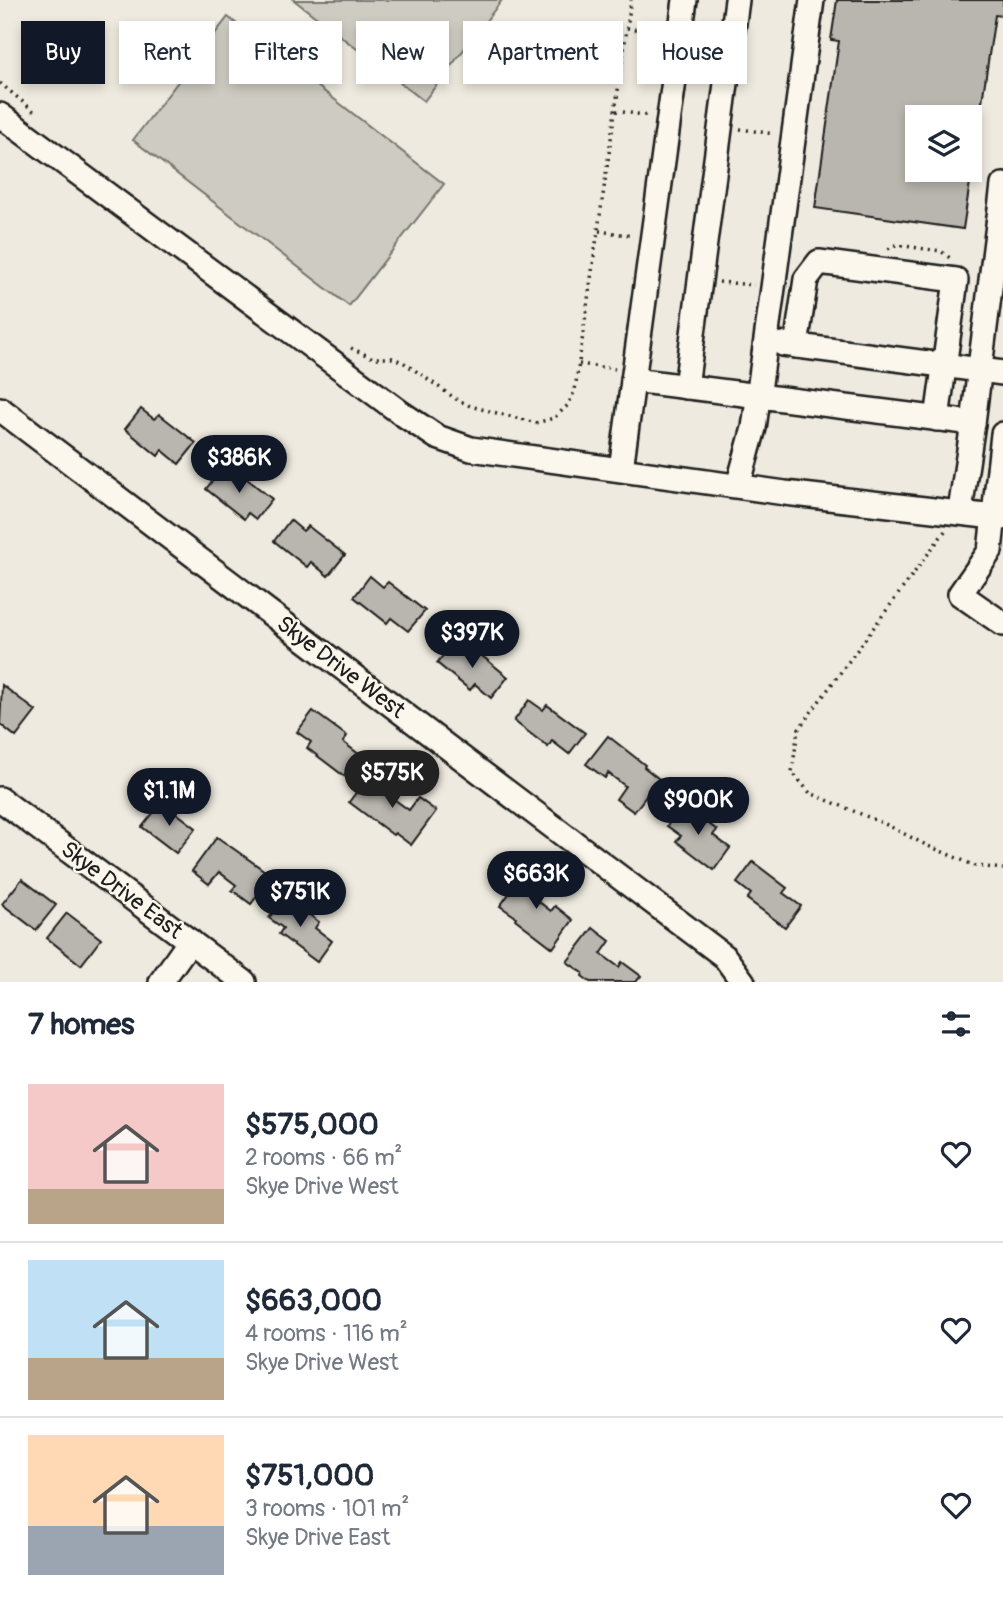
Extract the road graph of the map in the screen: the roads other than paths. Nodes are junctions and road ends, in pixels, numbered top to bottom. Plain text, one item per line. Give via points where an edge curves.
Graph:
1 (685, 0) edge
2 (737, 0) edge
3 (812, 0) edge
4 (0, 115) edge
5 (1003, 185) edge
6 (766, 342) junction
7 (796, 346) junction
8 (944, 364) junction
9 (980, 369) junction
10 (1003, 373) edge
11 (634, 376) junction
12 (686, 387) junction
13 (758, 396) junction
14 (0, 410) edge
15 (937, 419) junction
16 (973, 423) junction
17 (1003, 434) edge
18 (621, 468) junction
19 (738, 486) junction
20 (960, 511) junction
21 (998, 517) edge
22 (1003, 624) edge
23 (0, 799) edge
24 (190, 942) junction
25 (161, 982) edge
26 (244, 982) edge
27 (743, 982) edge

1 - 11 street
2 - 12 street
3 - 6 street
4 - 18 street via 437,437 471,449
5 - 9 street
6 - 7 street
6 - 13 street
7 - 8 street
7 - 8 street via 806,279 819,262 956,280
8 - 9 street
8 - 15 street
9 - 10 street
9 - 16 street
11 - 12 street
11 - 18 street
12 - 13 street
13 - 15 street
13 - 19 street
14 - 27 street, Skye Drive West via 724,956
15 - 16 street
16 - 20 street
17 - 21 street
18 - 19 street
19 - 20 street
20 - 21 street
21 - 22 street via 990,551 960,594
23 - 24 street, Skye Drive East
24 - 25 street
24 - 26 street, Skye Drive East

